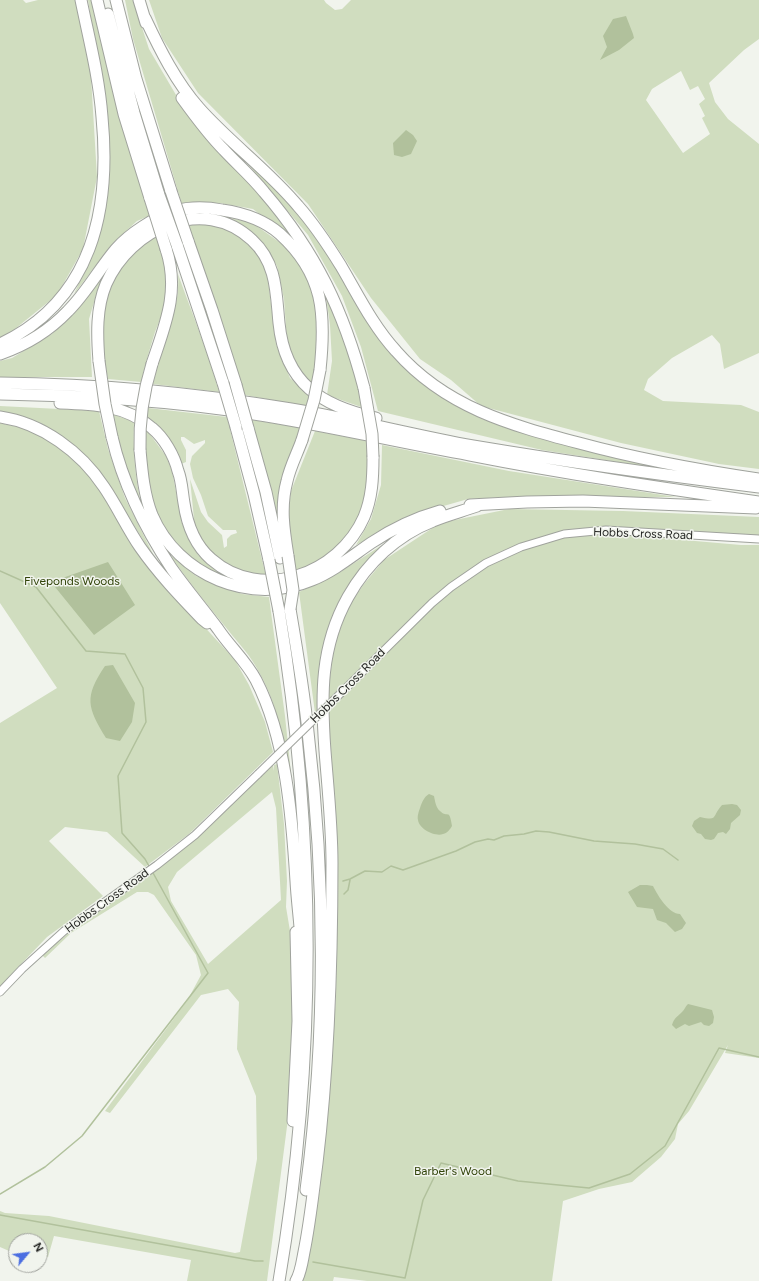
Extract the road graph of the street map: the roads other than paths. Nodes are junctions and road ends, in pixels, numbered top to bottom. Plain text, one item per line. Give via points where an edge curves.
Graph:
1 (81, 0) edge
2 (98, 0) edge
3 (105, 0) edge
4 (116, 0) edge
5 (139, 0) edge
6 (145, 18) junction
7 (157, 199) junction
8 (171, 247) junction
9 (0, 344) edge
10 (0, 354) edge
11 (0, 383) edge
12 (0, 394) edge
13 (0, 400) edge
14 (0, 417) edge
15 (472, 446) junction
16 (759, 479) edge
17 (759, 487) edge
18 (759, 502) edge
19 (477, 506) junction
20 (759, 508) edge
21 (759, 539) edge
22 (279, 558) junction
23 (284, 610) junction
24 (219, 631) junction
25 (329, 808) junction
26 (292, 828) junction
27 (321, 972) junction
28 (308, 977) junction
29 (0, 992) edge
30 (285, 1249) junction
31 (279, 1281) edge
32 (293, 1281) edge
33 (296, 1281) edge

1 - 9 highway via 96,72 103,128 102,184 96,228 85,260 63,296 33,325
2 - 7 highway via 124,114
3 - 7 highway
4 - 22 highway, bridge via 140,94 236,385 266,492
5 - 6 highway
6 - 13 highway, bridge via 161,62 189,108 207,132 264,191 294,228 337,304 364,388 372,434 372,490 368,506 348,543 315,569 279,581 262,581 242,576 228,571 203,551 191,531 179,474 169,448 144,422 120,409 90,404
6 - 16 highway via 164,58 190,97 214,124 299,206 325,240 387,341 429,382 453,399 480,413 529,429 587,446 687,468
7 - 8 highway, bridge
8 - 19 highway, bridge via 175,268 174,303 146,382 140,450 144,486 155,521 166,539 186,561 203,573 233,586 275,590 298,586 336,568 372,543 415,519 462,505
8 - 22 highway, bridge via 224,383 256,502
10 - 22 highway, bridge via 34,339 57,322 79,299 117,248 126,239 162,216 186,209 216,209 243,214 266,224 286,240 302,258 320,301 322,328 320,370 314,400 289,474 284,498
11 - 15 highway via 114,387 220,398 294,410
12 - 18 highway via 89,396 226,410 292,420 470,456
14 - 24 highway via 39,430 60,442 84,461 104,486 160,574 202,619
15 - 17 highway
15 - 24 highway, bridge via 426,430 356,414 314,393 298,376 284,350 276,284 268,261 258,245 245,234 218,221 193,218 174,222 144,237 122,258 106,284 100,306 99,361 105,404 118,459 156,543
19 - 20 highway via 584,501
19 - 25 highway via 430,522 398,540 370,566 345,603 330,638 324,675 323,712
21 - 29 street, Hobbs Cross Road, bridge via 606,530 564,534 521,547 486,563 451,587 424,612 195,835 151,870 64,931
22 - 23 highway, bridge
22 - 23 highway, bridge via 293,590
23 - 27 highway via 304,700 313,776 319,866
23 - 28 highway via 302,804 307,889
24 - 26 highway via 246,664 266,702 281,757
25 - 27 highway via 327,951
25 - 33 highway via 332,911 327,1062 311,1211 300,1275
26 - 28 highway via 302,960
26 - 30 highway via 298,1021 292,1130 281,1230
27 - 32 highway via 313,1128
28 - 30 highway via 302,1103
30 - 31 highway

